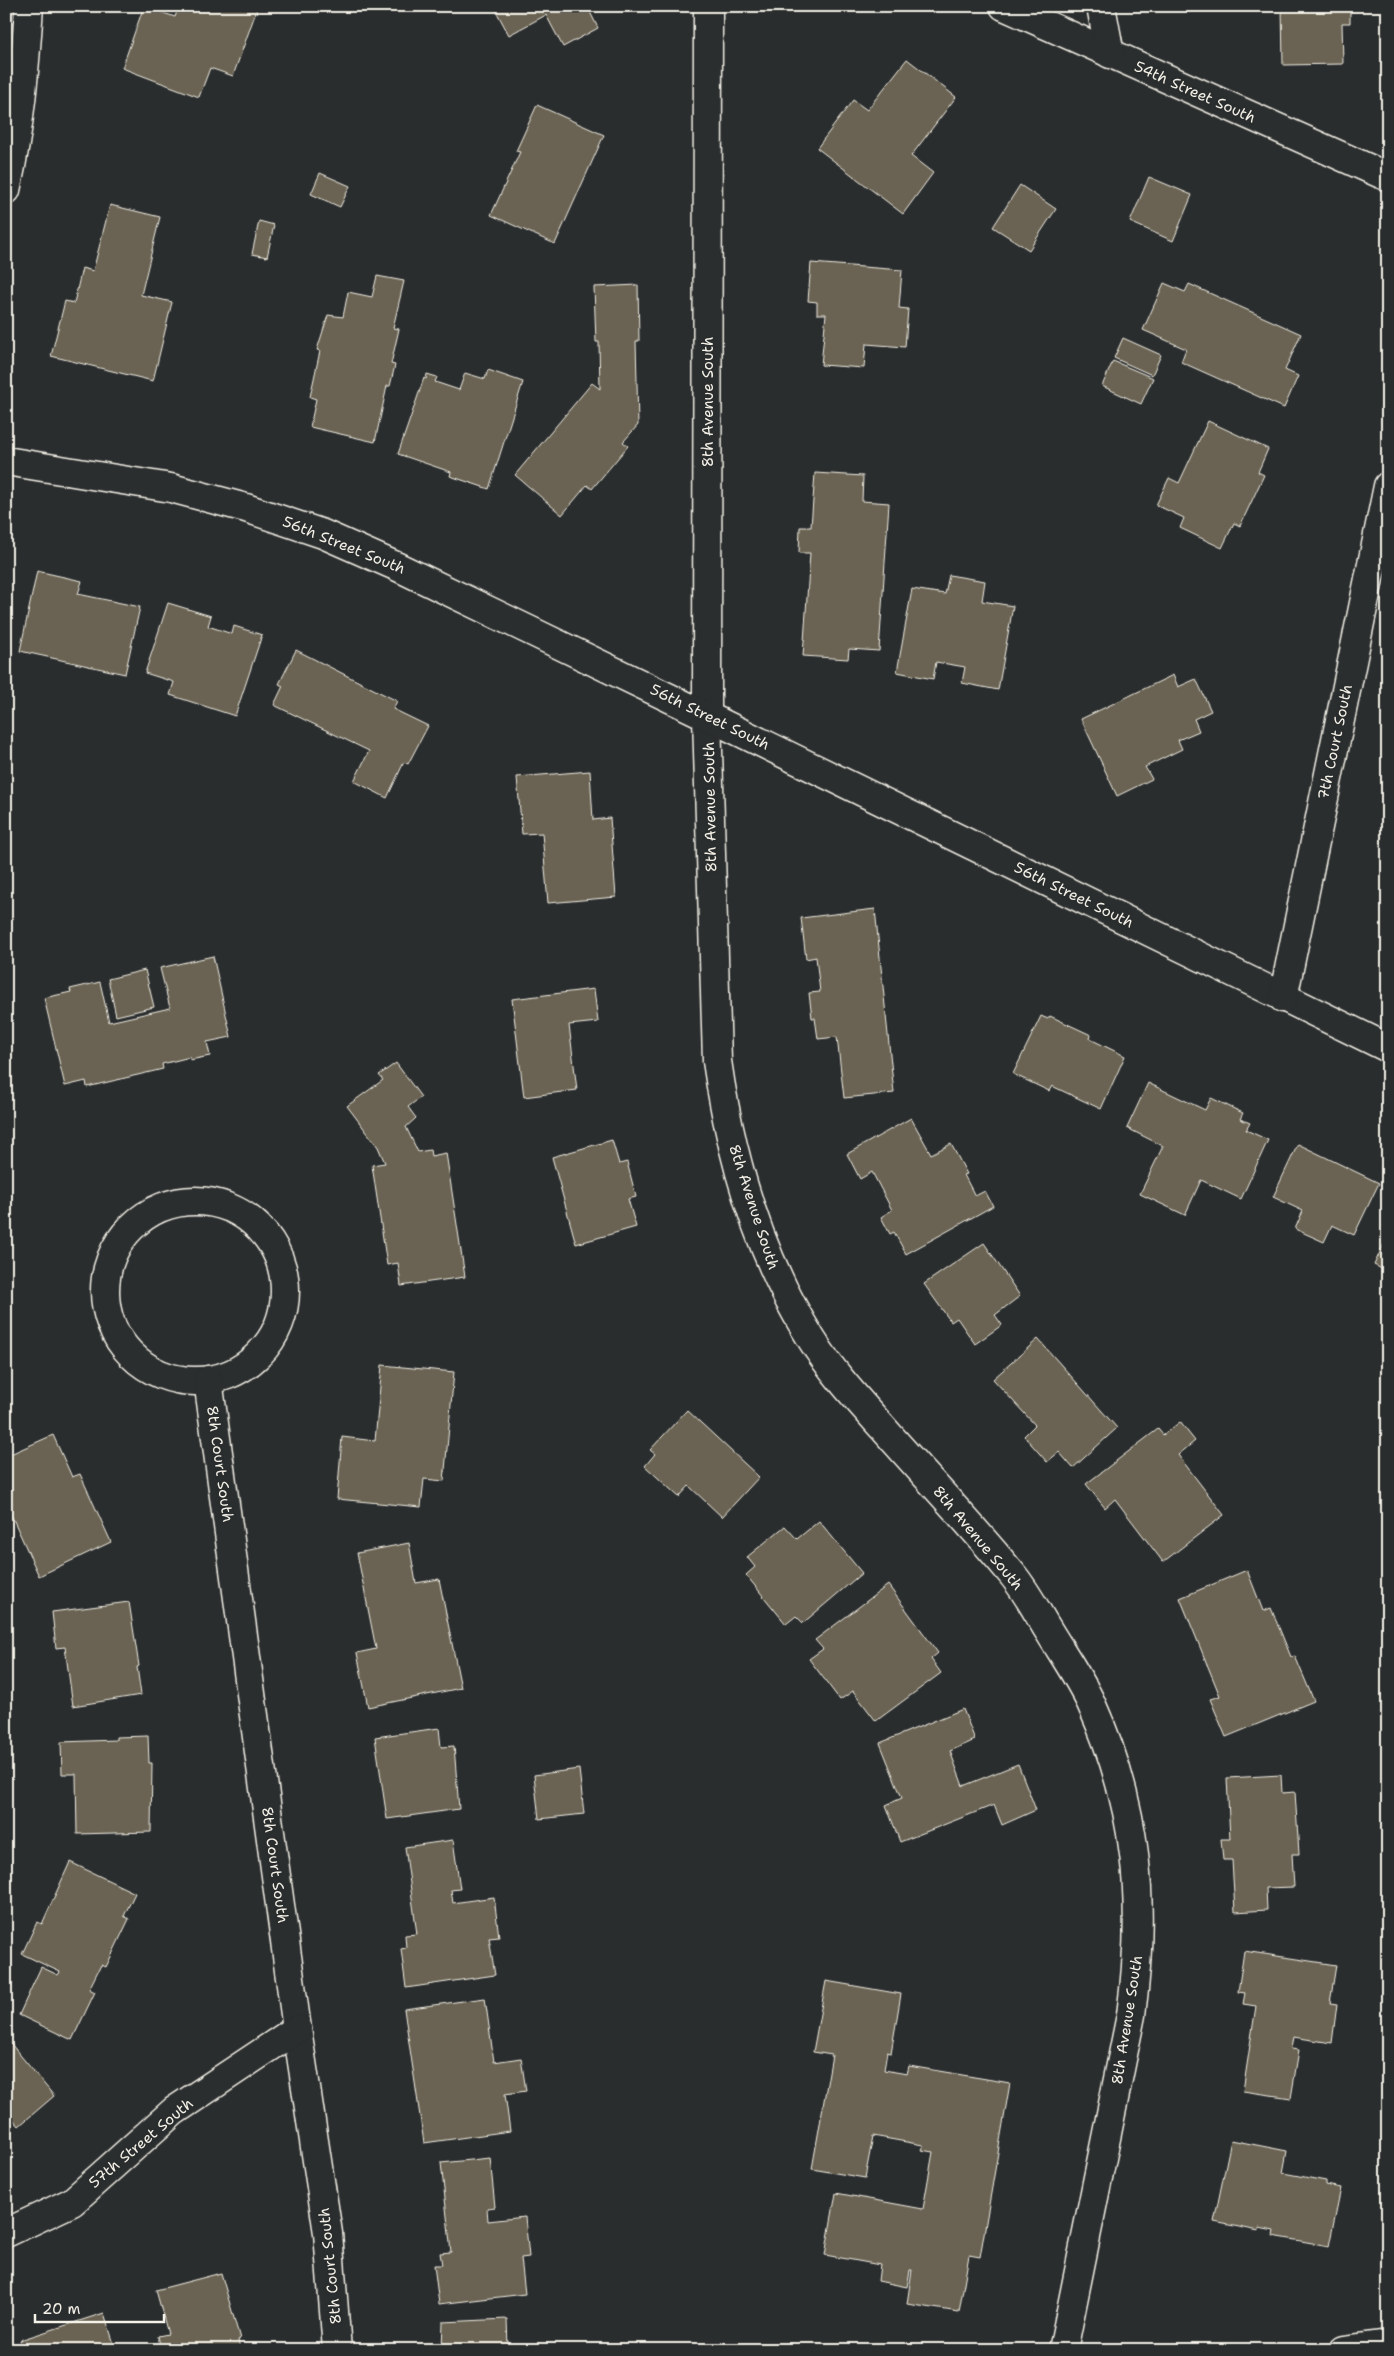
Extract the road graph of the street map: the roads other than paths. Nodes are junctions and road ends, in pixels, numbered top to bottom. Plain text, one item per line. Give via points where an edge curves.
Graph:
1 (29, 6) edge
2 (708, 6) edge
3 (1004, 6) edge
4 (1102, 6) edge
5 (1110, 54) junction
6 (1388, 177) edge
7 (6, 190) edge
8 (6, 461) edge
9 (1388, 486) edge
10 (707, 716) junction
11 (1283, 998) junction
12 (1388, 1048) edge
13 (208, 1380) junction
14 (297, 2029) junction
15 (6, 2233) edge
16 (1388, 2344) edge
17 (337, 2350) edge
18 (1063, 2350) edge
19 (1344, 2350) edge

1 - 7 street via 23,94
2 - 10 street, 8th Avenue South
3 - 5 street, 54th Street South
4 - 5 street
5 - 6 street, 54th Street South
8 - 10 street, 56th Street South via 171,488 246,508 323,534 398,566
9 - 11 street, 7th Court South
10 - 11 street, 56th Street South
10 - 18 street, 8th Avenue South via 717,1061 736,1161 768,1258 789,1303 841,1381 1015,1577 1090,1701 1118,1776 1129,1823 1139,1909 1131,2015
11 - 12 street, 56th Street South
13 - 13 street via 230,1374 250,1363 265,1347 284,1306 284,1282 280,1261 270,1240 255,1224 237,1211 215,1202 193,1200 171,1204 132,1226 108,1265 105,1287 107,1310 114,1331 127,1350 144,1365 164,1375 185,1380
13 - 14 street, 8th Court South
14 - 15 street, 57th Street South via 174,2111 72,2202
14 - 17 street, 8th Court South via 328,2233
16 - 19 street

